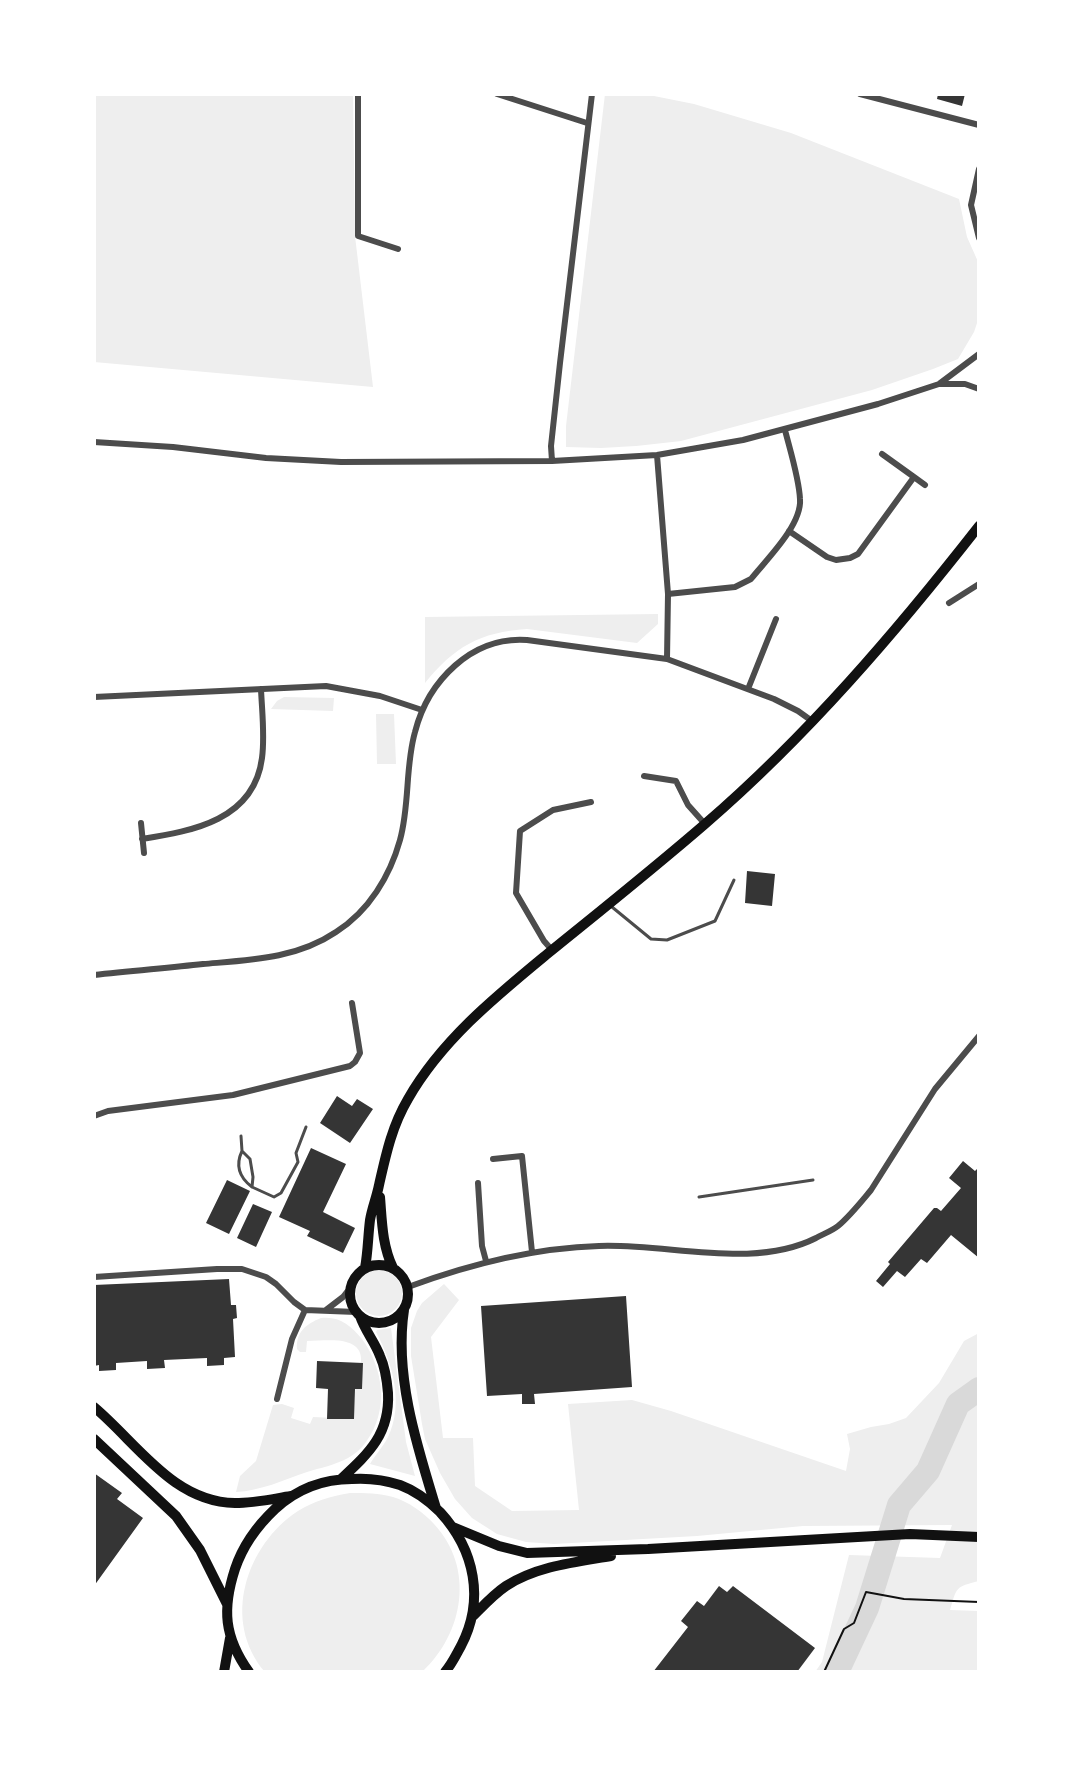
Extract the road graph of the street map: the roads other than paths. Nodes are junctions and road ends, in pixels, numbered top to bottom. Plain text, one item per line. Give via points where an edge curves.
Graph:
1 (358, 94) edge
2 (497, 94) edge
3 (592, 94) edge
4 (860, 94) edge
5 (587, 123) junction
6 (979, 125) edge
7 (979, 169) edge
8 (978, 234) edge
9 (398, 249) dead end
10 (979, 354) edge
11 (939, 384) junction
12 (979, 389) edge
13 (785, 430) junction
14 (94, 442) edge
15 (882, 454) dead end
16 (657, 455) junction
17 (552, 461) junction
18 (914, 477) junction
19 (925, 485) dead end
20 (979, 526) edge
21 (789, 531) junction
22 (979, 584) edge
23 (668, 594) junction
24 (949, 603) dead end
25 (776, 619) dead end
26 (667, 659) junction
27 (261, 689) junction
28 (748, 689) junction
29 (94, 697) edge
30 (422, 710) junction
31 (812, 721) junction
32 (644, 776) dead end
33 (591, 802) dead end
34 (141, 823) dead end
35 (705, 824) junction
36 (142, 839) junction
37 (144, 853) dead end
38 (734, 880) dead end
39 (609, 904) junction
40 (552, 950) junction
41 (94, 975) edge
42 (352, 1003) dead end
43 (979, 1036) edge
44 (94, 1116) edge
45 (306, 1127) dead end
46 (241, 1136) dead end
47 (242, 1151) junction
48 (493, 1159) dead end
49 (813, 1180) dead end
50 (478, 1183) dead end
51 (252, 1187) junction
52 (379, 1187) junction
53 (699, 1197) dead end
54 (532, 1252) junction
55 (486, 1261) junction
56 (365, 1268) junction
57 (393, 1268) junction
58 (94, 1277) edge
59 (408, 1287) junction
60 (350, 1288) junction
61 (305, 1310) junction
62 (326, 1310) junction
63 (404, 1310) junction
64 (358, 1314) junction
65 (277, 1399) dead end
66 (94, 1407) edge
67 (94, 1439) edge
68 (341, 1479) junction
69 (293, 1495) junction
70 (436, 1508) junction
71 (453, 1527) junction
72 (979, 1537) edge
73 (648, 1549) junction
74 (227, 1604) junction
75 (473, 1616) junction
76 (230, 1637) junction
77 (224, 1672) edge
78 (249, 1672) edge
79 (445, 1672) edge

1 - 9 street via 358,236
2 - 5 street
3 - 5 street
4 - 6 street
5 - 17 street
7 - 8 street via 971,200
10 - 11 street
11 - 12 street
11 - 13 street
13 - 16 street
13 - 21 street via 800,500
14 - 17 street via 316,461
15 - 18 street
16 - 17 street
16 - 23 street
18 - 19 street
18 - 21 street via 850,558 827,557
20 - 31 main road
21 - 23 street via 743,584
22 - 24 street
23 - 26 street
25 - 28 street
26 - 28 street
26 - 30 street via 506,640 460,660
27 - 29 street
27 - 30 street via 335,687
27 - 36 street via 263,755 246,798 204,826
28 - 31 street
30 - 41 street via 400,842 386,877 356,917 292,953
31 - 35 main road
32 - 35 street via 676,781
33 - 40 street via 553,810 520,831 516,893
34 - 36 street
35 - 39 main road
36 - 37 street
38 - 39 lane via 715,921 667,940 651,939
39 - 40 main road
40 - 52 main road via 466,1026 419,1081 396,1123
42 - 44 street via 360,1053 350,1066 233,1095
43 - 54 street via 935,1089 871,1190 835,1228 807,1243 742,1254 637,1246
45 - 51 lane via 298,1162 281,1193 274,1197
46 - 47 lane
47 - 51 lane via 250,1159
47 - 51 lane via 241,1175
48 - 54 street via 522,1156
49 - 53 lane
50 - 55 street
52 - 56 main road
52 - 57 main road via 383,1236
54 - 55 street
55 - 59 street
56 - 57 main road
56 - 60 main road
57 - 59 main road
58 - 61 street via 242,1269 266,1277
59 - 63 main road
60 - 62 street
60 - 64 main road
61 - 62 street
61 - 65 street
62 - 64 street
63 - 64 main road via 383,1323
63 - 70 main road via 401,1346 413,1428
64 - 68 main road via 382,1359 387,1414 370,1450
66 - 69 main road via 167,1477 197,1495 233,1503
67 - 74 main road via 176,1516
68 - 69 main road
68 - 70 main road via 401,1485
69 - 74 main road via 248,1541
70 - 71 main road
71 - 73 main road via 527,1553
71 - 75 main road via 473,1572
72 - 73 main road via 910,1534
73 - 75 main road via 547,1568 505,1587
74 - 76 main road
75 - 79 main road
76 - 77 main road
76 - 78 main road

